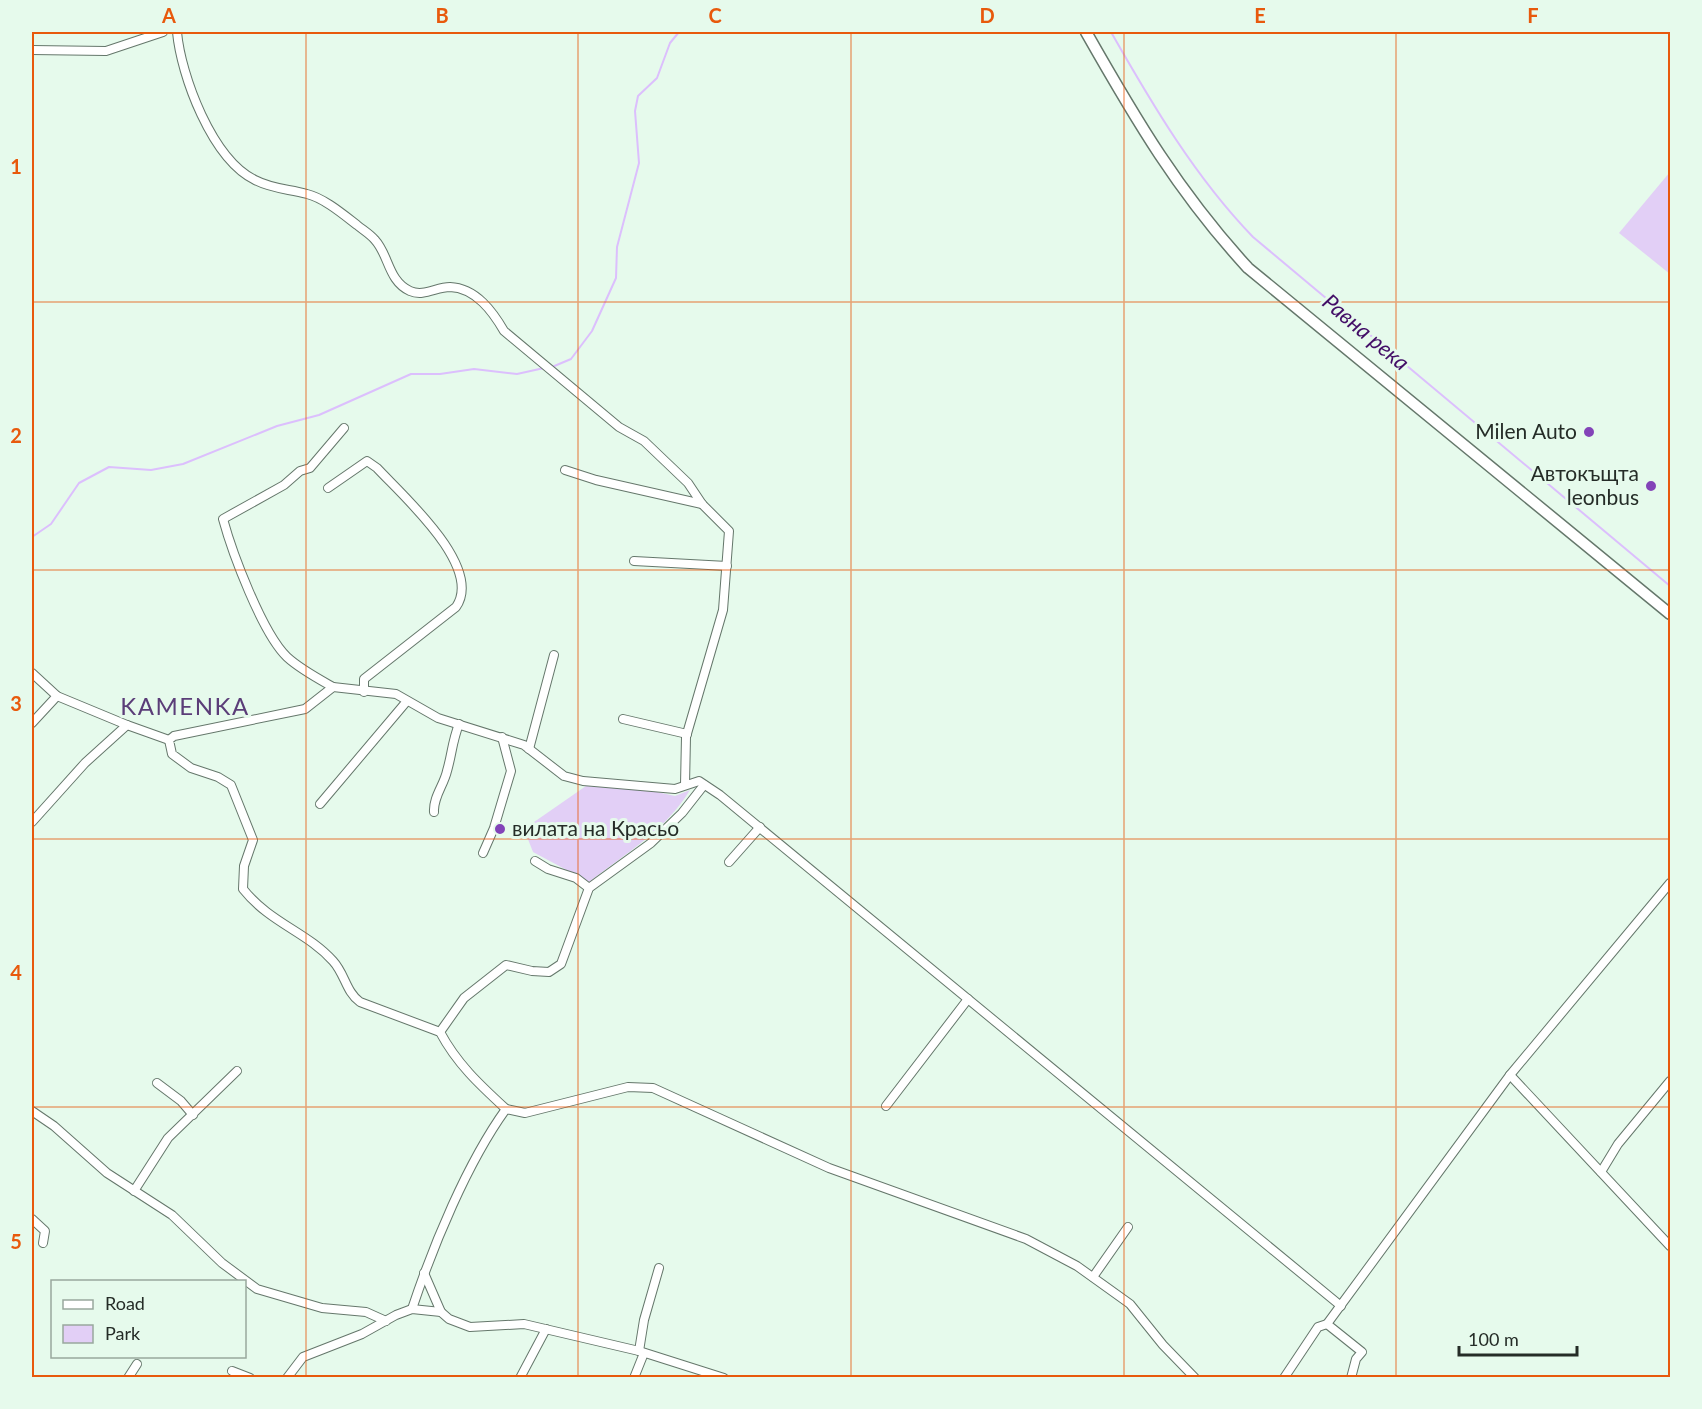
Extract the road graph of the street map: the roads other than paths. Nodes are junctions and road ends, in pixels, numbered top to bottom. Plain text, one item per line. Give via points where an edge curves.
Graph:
1 (163, 32) edge
2 (177, 32) edge
3 (1086, 32) edge
4 (32, 50) edge
5 (344, 428) dead end
6 (565, 470) dead end
7 (328, 488) dead end
8 (702, 504) junction
9 (634, 561) dead end
10 (727, 566) junction
11 (1617, 572) junction
12 (1671, 614) edge
13 (1671, 623) edge
14 (554, 655) dead end
15 (32, 673) edge
16 (333, 687) junction
17 (364, 692) junction
18 (57, 696) junction
19 (408, 701) junction
20 (623, 719) dead end
21 (32, 723) edge
22 (459, 724) junction
23 (127, 725) junction
24 (687, 734) junction
25 (502, 737) junction
26 (169, 740) junction
27 (529, 749) junction
28 (685, 785) junction
29 (704, 785) junction
30 (320, 804) dead end
31 (434, 812) dead end
32 (32, 822) edge
33 (760, 827) junction
34 (483, 853) dead end
35 (535, 861) dead end
36 (729, 862) dead end
37 (1671, 883) edge
38 (589, 888) junction
39 (968, 999) junction
40 (440, 1032) junction
41 (237, 1071) dead end
42 (1510, 1075) junction
43 (1671, 1081) edge
44 (157, 1083) dead end
45 (886, 1106) dead end
46 (506, 1109) junction
47 (33, 1114) edge
48 (193, 1115) junction
49 (1601, 1172) junction
50 (134, 1191) junction
51 (32, 1219) edge
52 (1128, 1227) dead end
53 (43, 1243) dead end
54 (1671, 1246) edge
55 (659, 1268) dead end
56 (424, 1273) junction
57 (1093, 1278) junction
58 (245, 1280) edge
59 (246, 1281) edge
60 (1341, 1306) junction
61 (412, 1309) junction
62 (441, 1312) junction
63 (386, 1321) junction
64 (1327, 1324) junction
65 (546, 1329) junction
66 (642, 1352) junction
67 (137, 1364) dead end
68 (232, 1371) dead end
69 (128, 1377) edge
70 (250, 1377) edge
71 (287, 1377) edge
72 (520, 1377) edge
73 (633, 1377) edge
74 (724, 1377) edge
75 (1195, 1377) edge
76 (1284, 1377) edge
77 (1351, 1377) edge

1 - 4 street via 106,51
2 - 8 street via 179,55 192,99 225,154 252,179 278,189 309,194 345,216 376,240 389,271 408,290 419,294 451,287 478,298 504,331 619,427 644,441 688,483
3 - 11 main road via 1161,160 1210,227 1248,268
5 - 16 street via 310,468 223,519 233,555 275,640 285,655
6 - 8 street
7 - 17 street via 367,461 442,538 452,552 462,589 456,607 364,679
8 - 10 street via 729,531
9 - 10 street
10 - 24 street via 723,610
11 - 12 main road
11 - 13 main road
14 - 27 street
15 - 18 street
16 - 17 street
16 - 26 street via 305,709
17 - 19 street via 396,694
18 - 21 street
18 - 23 street
19 - 22 street via 438,718
19 - 30 street
20 - 24 street
22 - 25 street
22 - 31 street
23 - 26 street
23 - 32 street via 85,763
24 - 28 street
25 - 27 street
25 - 34 street via 511,771
26 - 40 street via 172,754 191,768 231,784 253,840 244,866 243,889 253,902 333,961 351,996
27 - 28 street via 564,776 583,781 675,789
28 - 29 street via 699,781
29 - 33 street
29 - 38 street via 651,843
33 - 36 street
33 - 39 street
35 - 38 street via 576,878
37 - 42 street
38 - 40 street via 561,964 549,972 506,965 464,998
39 - 45 street
39 - 60 street
40 - 46 street via 469,1076
41 - 48 street
42 - 49 street
42 - 60 street
43 - 49 street via 1618,1144
44 - 48 street
46 - 56 street via 462,1188
46 - 57 street via 525,1113 628,1087 653,1088 829,1168 1026,1239
47 - 50 street
48 - 50 street via 168,1138
49 - 54 street
50 - 58 street via 172,1215
51 - 53 street via 45,1231
52 - 57 street
55 - 66 street via 644,1320
56 - 61 street
56 - 62 street
57 - 75 street via 1130,1305
59 - 63 street via 257,1289 322,1308 366,1312
60 - 64 street
61 - 62 street
61 - 63 street
62 - 65 street via 470,1327 524,1324
63 - 71 street via 303,1357
64 - 76 street via 1318,1327
64 - 77 street via 1362,1352
65 - 66 street
65 - 72 street
66 - 73 street
66 - 74 street
67 - 69 street
68 - 70 street

